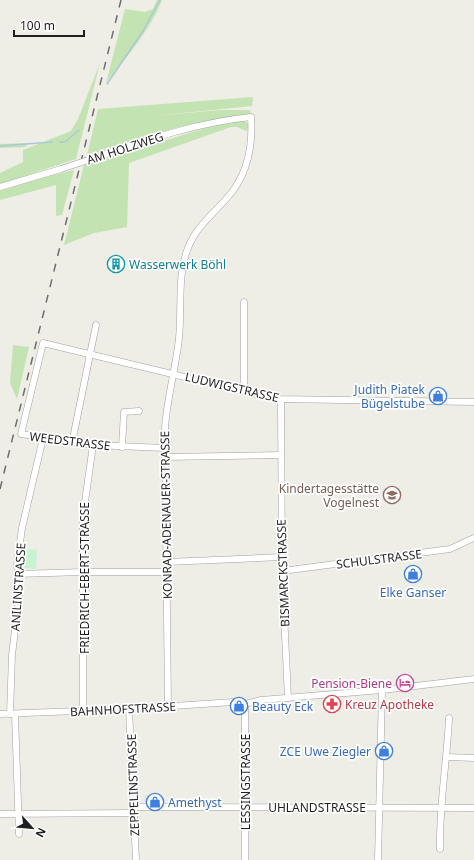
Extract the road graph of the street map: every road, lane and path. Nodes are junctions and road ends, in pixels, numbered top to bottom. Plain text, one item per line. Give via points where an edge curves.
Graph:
1 (252, 117) joint
2 (0, 187) edge
3 (244, 302) dead end
4 (96, 325) dead end
5 (43, 343) joint
6 (90, 355) junction
7 (173, 373) junction
8 (244, 391) junction
9 (281, 400) junction
10 (474, 402) edge
11 (139, 411) dead end
12 (43, 438) junction
13 (72, 443) junction
14 (92, 445) junction
15 (122, 447) junction
16 (165, 448) junction
17 (281, 455) junction
18 (165, 457) junction
19 (474, 538) edge
20 (282, 557) junction
21 (167, 562) junction
22 (83, 572) junction
23 (167, 572) junction
24 (282, 572) junction
25 (17, 574) junction
26 (474, 679) edge
27 (382, 690) junction
28 (288, 698) junction
29 (245, 704) junction
30 (168, 707) junction
31 (129, 709) junction
32 (83, 712) junction
33 (0, 714) edge
34 (12, 714) junction
35 (449, 718) dead end
36 (448, 757) junction
37 (474, 758) edge
38 (245, 806) junction
39 (380, 807) junction
40 (440, 807) junction
41 (474, 808) edge
42 (134, 810) junction
43 (0, 814) edge
44 (19, 814) junction
45 (19, 834) dead end
46 (440, 849) dead end
47 (136, 860) edge
48 (245, 860) edge
49 (378, 860) edge

1 - 2 street, AM HOLZWEG, bridge via 193,127
1 - 7 street, KONRAD-ADENAUER-STRASSE via 251,150 243,175 230,195 202,225 188,248 182,275 178,347
3 - 8 street
4 - 6 street
5 - 6 street, LUDWIGSTRASSE
5 - 12 street, WEEDSTRASSE via 21,434
6 - 7 street, LUDWIGSTRASSE
6 - 13 street
7 - 8 street, LUDWIGSTRASSE
7 - 16 street, KONRAD-ADENAUER-STRASSE via 166,408
8 - 9 street, LUDWIGSTRASSE
9 - 10 street, LUDWIGSTRASSE
9 - 17 street, BISMARCKSTRASSE
11 - 15 street via 124,412
12 - 13 street, WEEDSTRASSE
12 - 25 street, ANILINSTRASSE via 22,528
13 - 14 street, WEEDSTRASSE
14 - 15 street, WEEDSTRASSE
14 - 22 street, FRIEDRICH-EBERT-STRASSE via 83,511
15 - 16 street, WEEDSTRASSE
16 - 18 street, KONRAD-ADENAUER-STRASSE
17 - 18 street
17 - 20 street, BISMARCKSTRASSE
18 - 21 street, KONRAD-ADENAUER-STRASSE
19 - 24 street, SCHULSTRASSE via 450,550
20 - 21 street
20 - 24 street, BISMARCKSTRASSE
21 - 23 street, KONRAD-ADENAUER-STRASSE
22 - 23 street
22 - 25 street
22 - 32 street, FRIEDRICH-EBERT-STRASSE
23 - 30 street, KONRAD-ADENAUER-STRASSE
24 - 28 street, BISMARCKSTRASSE
25 - 34 street, ANILINSTRASSE via 19,594 12,655
26 - 27 street, BAHNHOFSTRASSE
27 - 28 street, BAHNHOFSTRASSE
27 - 39 street
28 - 29 street, BAHNHOFSTRASSE
29 - 30 street, BAHNHOFSTRASSE via 233,702
29 - 38 street, LESSINGSTRASSE
30 - 31 street, BAHNHOFSTRASSE
31 - 32 street, BAHNHOFSTRASSE
31 - 42 street, ZEPPELINSTRASSE
32 - 34 street, BAHNHOFSTRASSE
33 - 34 street, BAHNHOFSTRASSE
34 - 44 street, ANILINSTRASSE
35 - 36 street
36 - 37 street
36 - 40 street
38 - 39 street, UHLANDSTRASSE
38 - 42 street, UHLANDSTRASSE
38 - 48 street, LESSINGSTRASSE
39 - 40 street, UHLANDSTRASSE
39 - 49 street
40 - 41 street, UHLANDSTRASSE
40 - 46 street
42 - 44 street, UHLANDSTRASSE
42 - 47 street, ZEPPELINSTRASSE
43 - 44 street, UHLANDSTRASSE
44 - 45 street, ANILINSTRASSE

